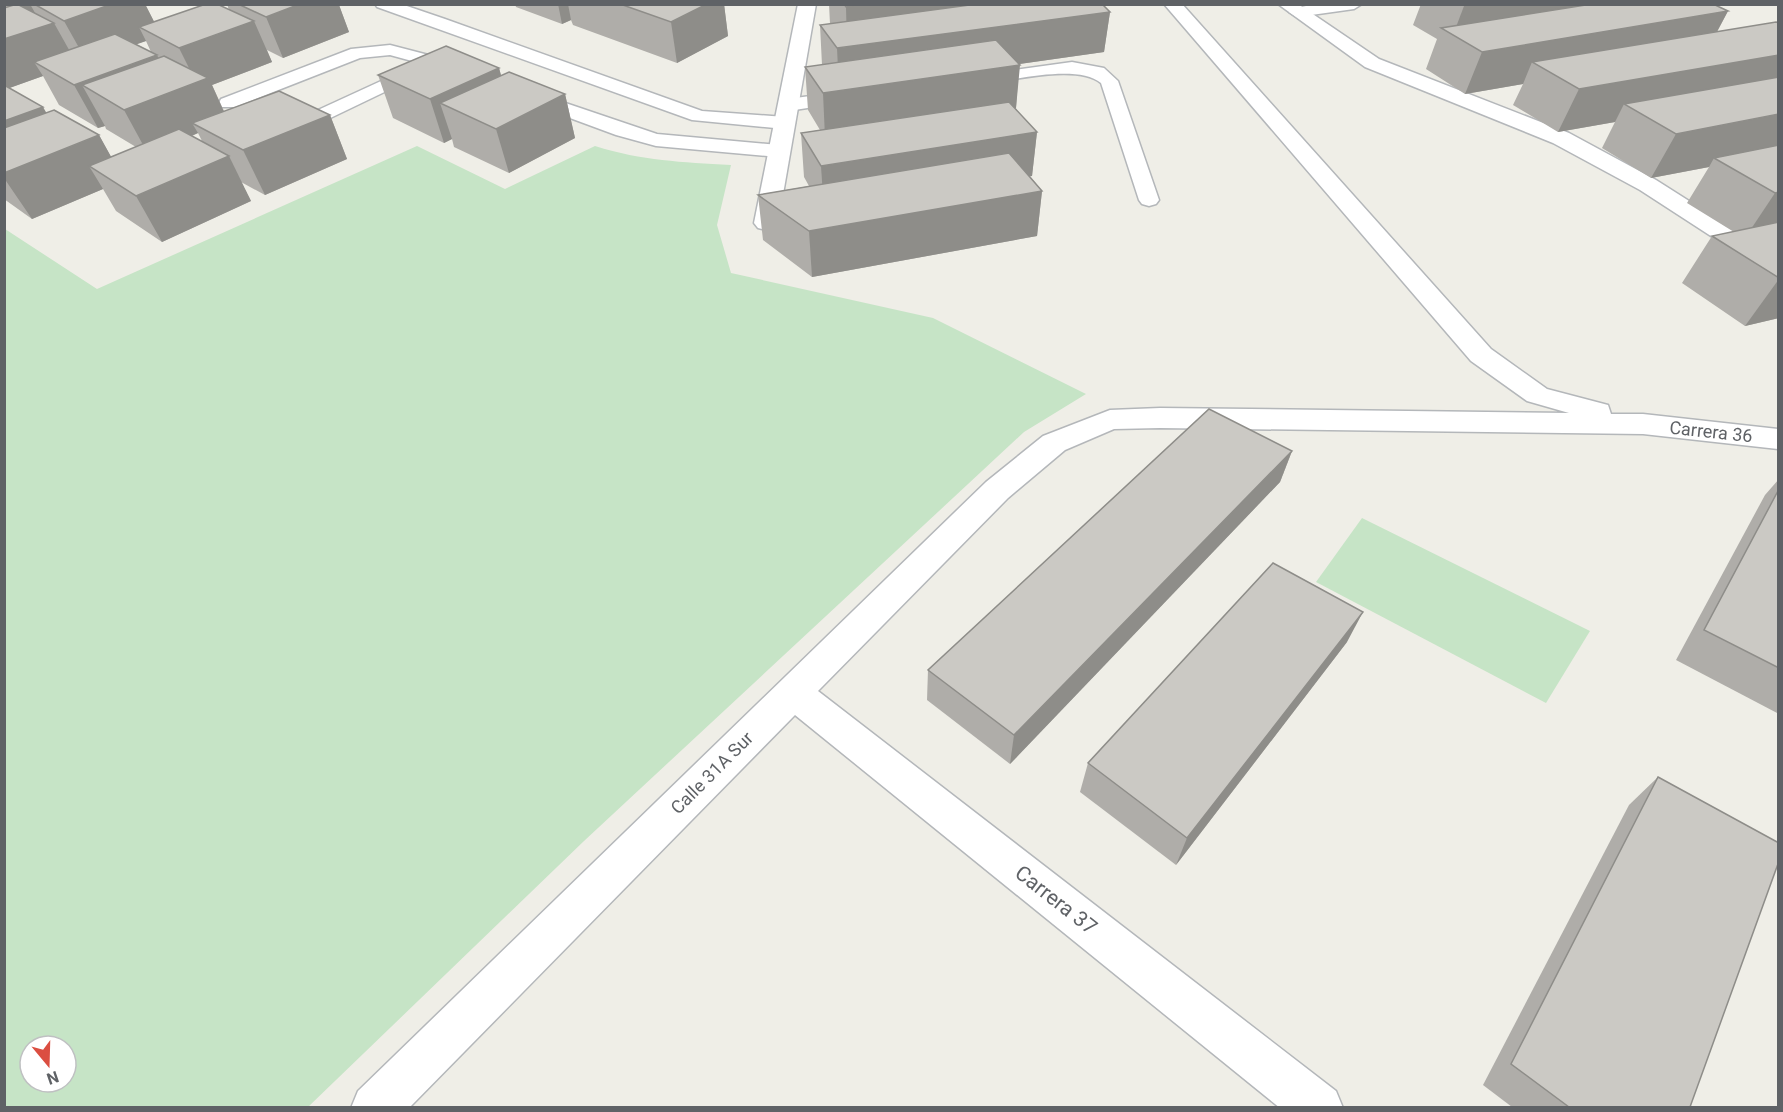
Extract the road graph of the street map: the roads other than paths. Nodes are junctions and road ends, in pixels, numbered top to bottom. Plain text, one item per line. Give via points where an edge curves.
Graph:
1 (383, 4) edge
2 (807, 4) edge
3 (1172, 4) edge
4 (1354, 4) edge
5 (1292, 8) edge
6 (434, 62) junction
7 (456, 70) edge
8 (965, 81) edge
9 (512, 90) edge
10 (859, 95) edge
11 (228, 103) dead end
12 (787, 114) junction
13 (272, 139) edge
14 (779, 151) junction
15 (1149, 200) dead end
16 (766, 223) edge
17 (1743, 246) edge
18 (1643, 424) junction
19 (1779, 439) edge
20 (793, 692) junction
21 (375, 1107) edge
22 (1319, 1107) edge

1 - 12 lane via 699,116 719,119
2 - 12 street
3 - 18 street via 1481,355 1537,395
4 - 5 lane
5 - 17 street via 1372,63 1561,138 1648,185
6 - 7 lane
6 - 11 lane via 390,50 357,53
6 - 13 lane
8 - 15 lane via 1072,68 1098,72 1109,81
9 - 14 lane via 656,140
10 - 12 lane
12 - 14 street
14 - 16 street
18 - 19 street, Carrera 36
18 - 20 street, Calle 31A Sur via 1110,420 1054,443 997,490
20 - 21 street, Calle 31A Sur
20 - 22 street, Carrera 37

